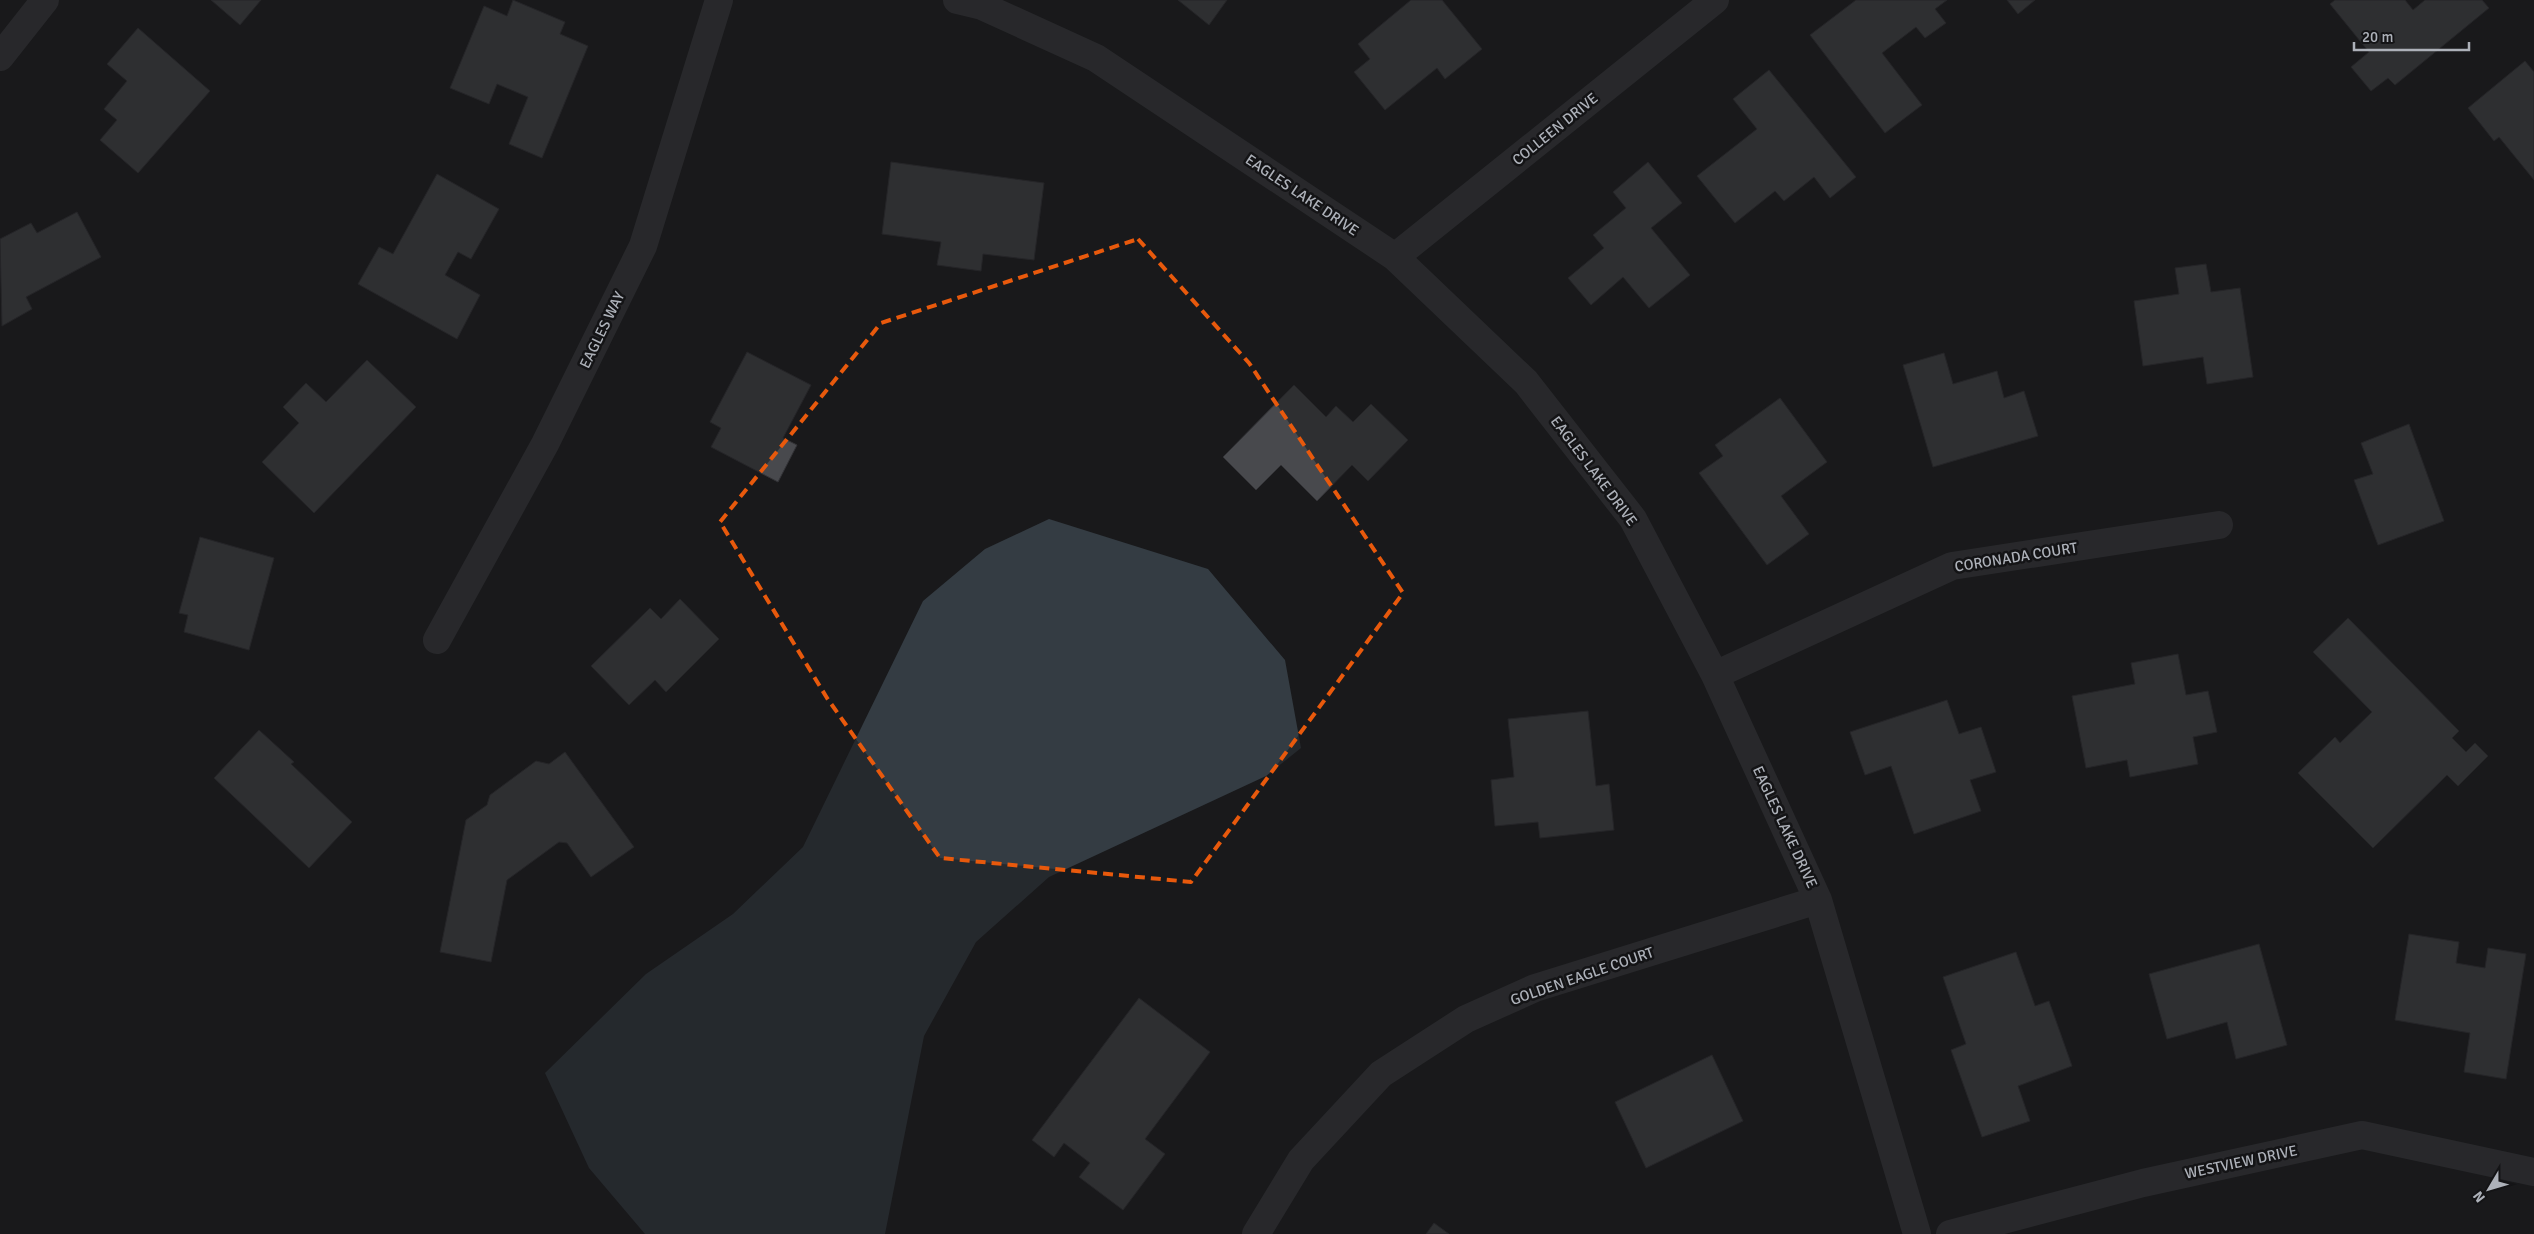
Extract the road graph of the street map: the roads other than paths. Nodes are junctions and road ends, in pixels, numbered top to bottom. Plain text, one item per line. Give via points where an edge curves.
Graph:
1 (45, 0) edge
2 (719, 0) edge
3 (1715, 0) edge
4 (975, 2) edge
5 (0, 57) edge
6 (1395, 257) junction
7 (2219, 526) dead end
8 (437, 640) dead end
9 (1715, 674) junction
10 (1818, 900) junction
11 (2534, 1172) edge
12 (1256, 1234) edge
13 (1917, 1234) edge
14 (1950, 1234) edge

1 - 5 street
2 - 8 street, EAGLES WAY via 643,246 544,444
3 - 6 street, COLLEEN DRIVE
4 - 6 street, EAGLES LAKE DRIVE via 1096,58
6 - 9 street, EAGLES LAKE DRIVE via 1526,382 1633,518
7 - 9 street, CORONADA COURT via 1952,566
9 - 10 street, EAGLES LAKE DRIVE
10 - 12 street, GOLDEN EAGLE COURT via 1536,988 1466,1019 1381,1074 1301,1160
10 - 13 street, EAGLES LAKE DRIVE
11 - 14 street, WESTVIEW DRIVE via 2362,1136 2143,1183

